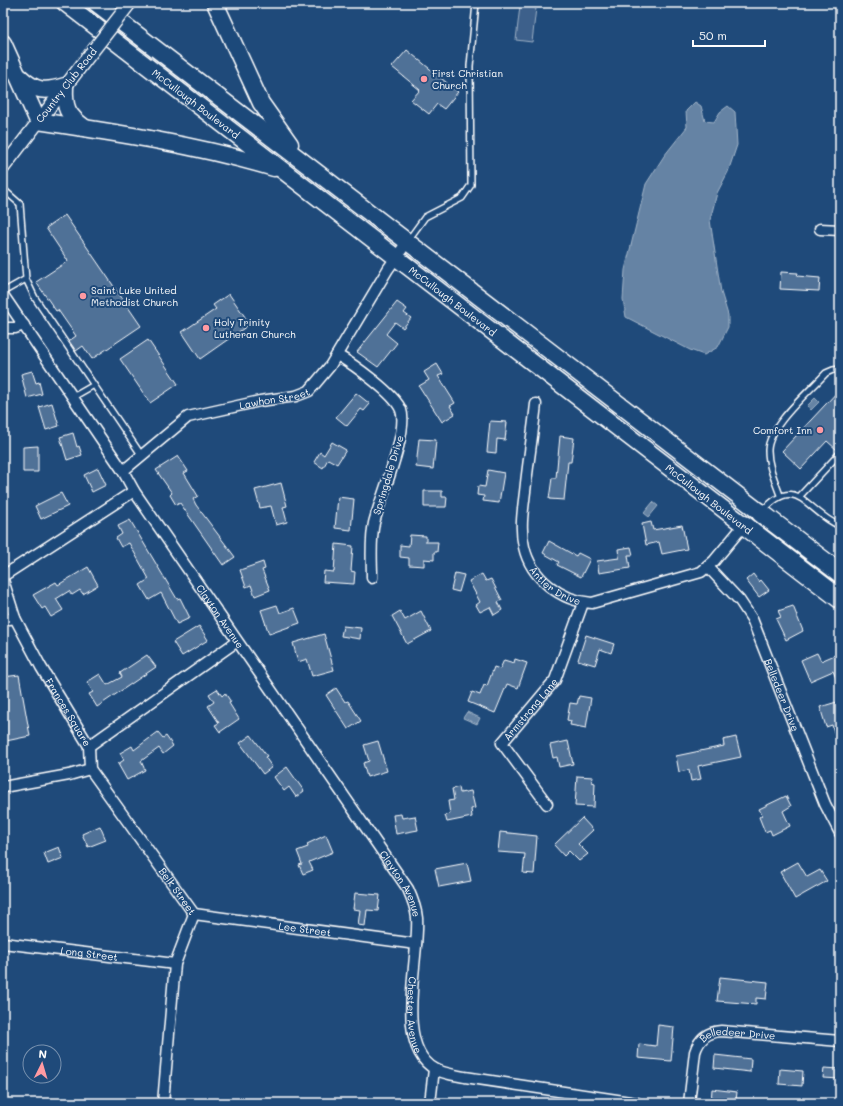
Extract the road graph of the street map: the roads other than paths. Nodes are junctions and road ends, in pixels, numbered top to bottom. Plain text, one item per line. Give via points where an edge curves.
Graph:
1 (65, 3) edge
2 (96, 3) edge
3 (130, 3) edge
4 (215, 3) edge
5 (476, 3) edge
6 (3, 43) edge
7 (18, 74) junction
8 (65, 86) junction
9 (38, 121) junction
10 (85, 128) junction
11 (305, 163) junction
12 (3, 168) edge
13 (283, 171) junction
14 (3, 189) edge
15 (820, 228) dead end
16 (840, 230) edge
17 (407, 242) junction
18 (396, 257) junction
19 (26, 279) junction
20 (3, 293) edge
21 (24, 325) junction
22 (3, 328) edge
23 (337, 355) junction
24 (557, 357) junction
25 (544, 370) junction
26 (840, 370) edge
27 (94, 385) junction
28 (73, 397) junction
29 (536, 404) dead end
30 (840, 453) edge
31 (142, 456) junction
32 (670, 468) junction
33 (123, 471) junction
34 (134, 491) junction
35 (780, 495) junction
36 (799, 497) junction
37 (761, 513) junction
38 (744, 525) junction
39 (840, 526) edge
40 (825, 562) junction
41 (708, 567) junction
42 (840, 573) edge
43 (3, 576) edge
44 (372, 578) dead end
45 (3, 580) edge
46 (840, 599) edge
47 (583, 603) junction
48 (15, 618) junction
49 (3, 620) edge
50 (236, 642) junction
51 (89, 746) junction
52 (90, 769) junction
53 (3, 787) edge
54 (547, 804) dead end
55 (840, 833) edge
56 (194, 914) junction
57 (3, 943) edge
58 (416, 944) junction
59 (175, 964) junction
60 (840, 1041) edge
61 (434, 1069) junction
62 (163, 1103) edge
63 (430, 1103) edge
64 (637, 1103) edge
65 (689, 1103) edge

1 - 13 highway, McCullough Boulevard
2 - 11 highway, McCullough Boulevard
3 - 8 street, Country Club Road, bridge
4 - 11 highway via 261,103
5 - 17 lane via 470,66 471,185 462,198 425,217
6 - 7 highway
7 - 8 highway via 29,86 40,90 53,90
7 - 9 highway
8 - 9 street, Country Club Road
8 - 10 highway via 65,101 70,114
9 - 10 highway
9 - 12 street, Country Club Road
10 - 13 highway via 233,156
11 - 17 highway, McCullough Boulevard
13 - 18 highway, McCullough Boulevard
14 - 19 lane via 20,204
15 - 16 street
17 - 18 street, Lawhon Street
17 - 24 highway, McCullough Boulevard
18 - 23 street, Lawhon Street
18 - 25 highway, McCullough Boulevard
19 - 20 lane
19 - 27 lane via 35,298
20 - 21 street, Clayton Avenue
21 - 22 street
21 - 28 street, Clayton Avenue
23 - 31 street, Lawhon Street via 314,386 303,394 188,417
23 - 44 street, Springdale Drive via 386,392 398,405 402,415 400,437 374,524
24 - 25 highway
24 - 37 highway, McCullough Boulevard
25 - 32 highway, McCullough Boulevard
26 - 35 lane via 826,373 780,423 770,440 770,463
27 - 28 lane
27 - 31 lane
28 - 33 street, Clayton Avenue
29 - 47 street, Antler Drive via 523,512 524,548 535,571 550,587 570,599
30 - 36 lane
31 - 33 street, Lawhon Street
32 - 37 highway via 700,481 739,511
32 - 38 highway, McCullough Boulevard
33 - 34 street, Clayton Avenue
34 - 43 street
34 - 50 street, Clayton Avenue
35 - 36 lane via 793,494
35 - 37 lane
36 - 39 lane via 822,516
37 - 40 highway, McCullough Boulevard
38 - 40 highway via 761,524 793,548
38 - 41 street, Antler Drive
38 - 46 highway, McCullough Boulevard
40 - 42 highway, McCullough Boulevard
41 - 47 street, Antler Drive via 692,575 601,602
41 - 55 street, Belledeer Drive via 740,601 752,619 825,804
45 - 48 street, Frances Square
47 - 54 street, Armstrong Lane via 555,680 502,743
48 - 49 street
48 - 51 street, Frances Square via 41,667
50 - 51 street, Frances Square
50 - 58 street, Clayton Avenue via 408,888 416,908
51 - 52 street
52 - 53 street
52 - 56 street, Belk Street
56 - 58 street, Lee Street
56 - 59 street, Belk Street
57 - 59 street, Long Street
58 - 61 street, Chester Avenue via 412,1005 413,1036 423,1057
59 - 62 street, Belk Street
60 - 65 street, Belledeer Drive via 721,1031 709,1034 697,1044 694,1052
61 - 63 street
61 - 64 street via 465,1077

